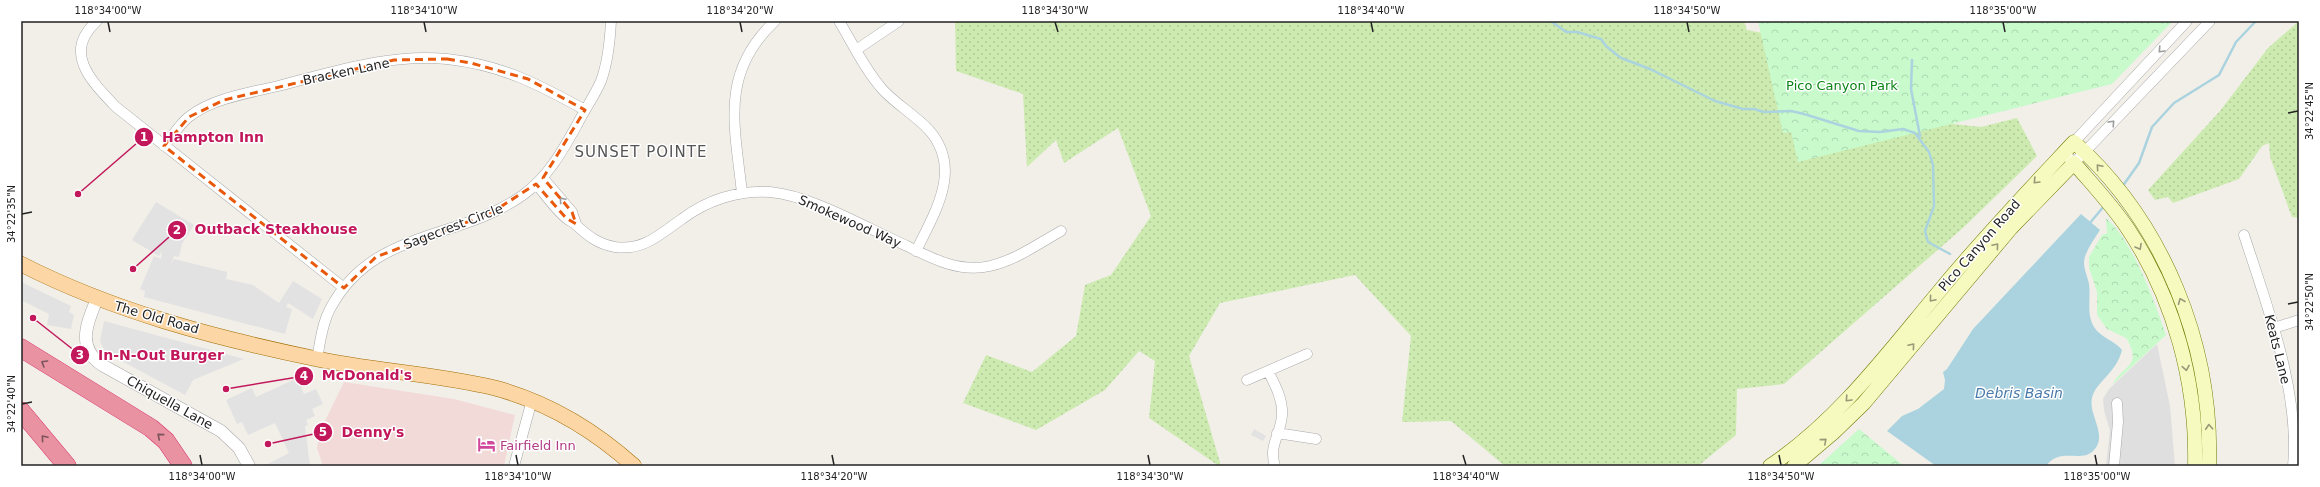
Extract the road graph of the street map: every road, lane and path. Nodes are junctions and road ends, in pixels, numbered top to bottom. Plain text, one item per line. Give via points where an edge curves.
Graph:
1 (97, 21) edge
2 (611, 21) edge
3 (775, 21) edge
4 (839, 21) edge
5 (899, 21) edge
6 (2187, 21) edge
7 (2210, 21) edge
8 (856, 50) junction
9 (585, 110) junction
10 (2074, 142) junction
11 (164, 146) junction
12 (2085, 152) junction
13 (2064, 153) junction
14 (2074, 163) junction
15 (540, 181) junction
16 (742, 193) junction
17 (1060, 231) dead end
18 (2244, 235) dead end
19 (916, 251) junction
20 (21, 264) edge
21 (344, 288) junction
22 (97, 299) junction
23 (2299, 320) edge
24 (2274, 328) junction
25 (21, 348) edge
26 (1307, 354) dead end
27 (317, 359) junction
28 (1268, 371) junction
29 (1248, 380) dead end
30 (532, 400) junction
31 (2117, 403) dead end
32 (21, 411) edge
33 (1277, 433) junction
34 (1316, 440) dead end
35 (67, 466) edge
36 (184, 466) edge
37 (249, 466) edge
38 (514, 466) edge
39 (634, 466) edge
40 (1275, 466) edge
41 (1770, 466) edge
42 (1794, 466) edge
43 (2114, 466) edge
44 (2195, 466) edge
45 (2209, 466) edge
46 (2293, 466) edge

1 - 11 street via 83,36 82,62 97,87 116,107
2 - 9 street, Sagecrest Circle via 610,44 601,80
3 - 16 street via 757,42 746,61 736,90 733,122
4 - 8 street
5 - 8 street
6 -> 10 street, Pico Canyon Road
12 -> 7 street, Pico Canyon Road
8 - 19 street via 877,84 929,130 942,150 944,191
9 - 11 street, Bracken Lane via 528,79 501,70 447,59 394,60 364,64 224,100 189,117
9 - 15 street, Sagecrest Circle via 562,151
10 - 12 main road
10 - 13 main road, Pico Canyon Road
11 - 21 street
12 - 14 street, Pico Canyon Road
45 -> 12 main road via 2205,387 2192,331 2161,254 2131,206
13 - 14 street
13 -> 41 main road, Pico Canyon Road via 1971,254 1844,402 1806,438
42 -> 14 main road, Pico Canyon Road via 1864,403 2011,228
14 -> 44 main road via 2101,194 2140,249 2173,322 2185,361 2192,403
15 - 16 street, Smokewood Way via 572,212 576,224 588,237 601,243 622,247 643,245 658,238 696,210
15 - 21 street, Sagecrest Circle via 512,202 491,213 376,257
16 - 19 street, Smokewood Way via 770,192 795,197
17 - 19 street, Smokewood Way via 1005,261 982,267 951,265
18 - 24 street, Keats Lane
20 - 22 main road, The Old Road
21 - 27 street, Sagecrest Circle via 329,310
22 - 27 main road, The Old Road via 159,320
22 - 37 street, Chiquella Lane via 85,332 86,344 92,356 102,365 221,430 239,448
23 - 24 street
24 - 46 street, Keats Lane via 2286,374
36 -> 25 highway via 166,441 151,428
26 - 28 street
27 - 30 main road, The Old Road via 495,388
28 - 29 street
28 - 33 street via 1282,408
30 - 38 street
30 - 39 main road, The Old Road via 568,417 607,443
31 - 43 street
35 -> 32 highway
33 - 34 street
33 - 40 street via 1272,450

